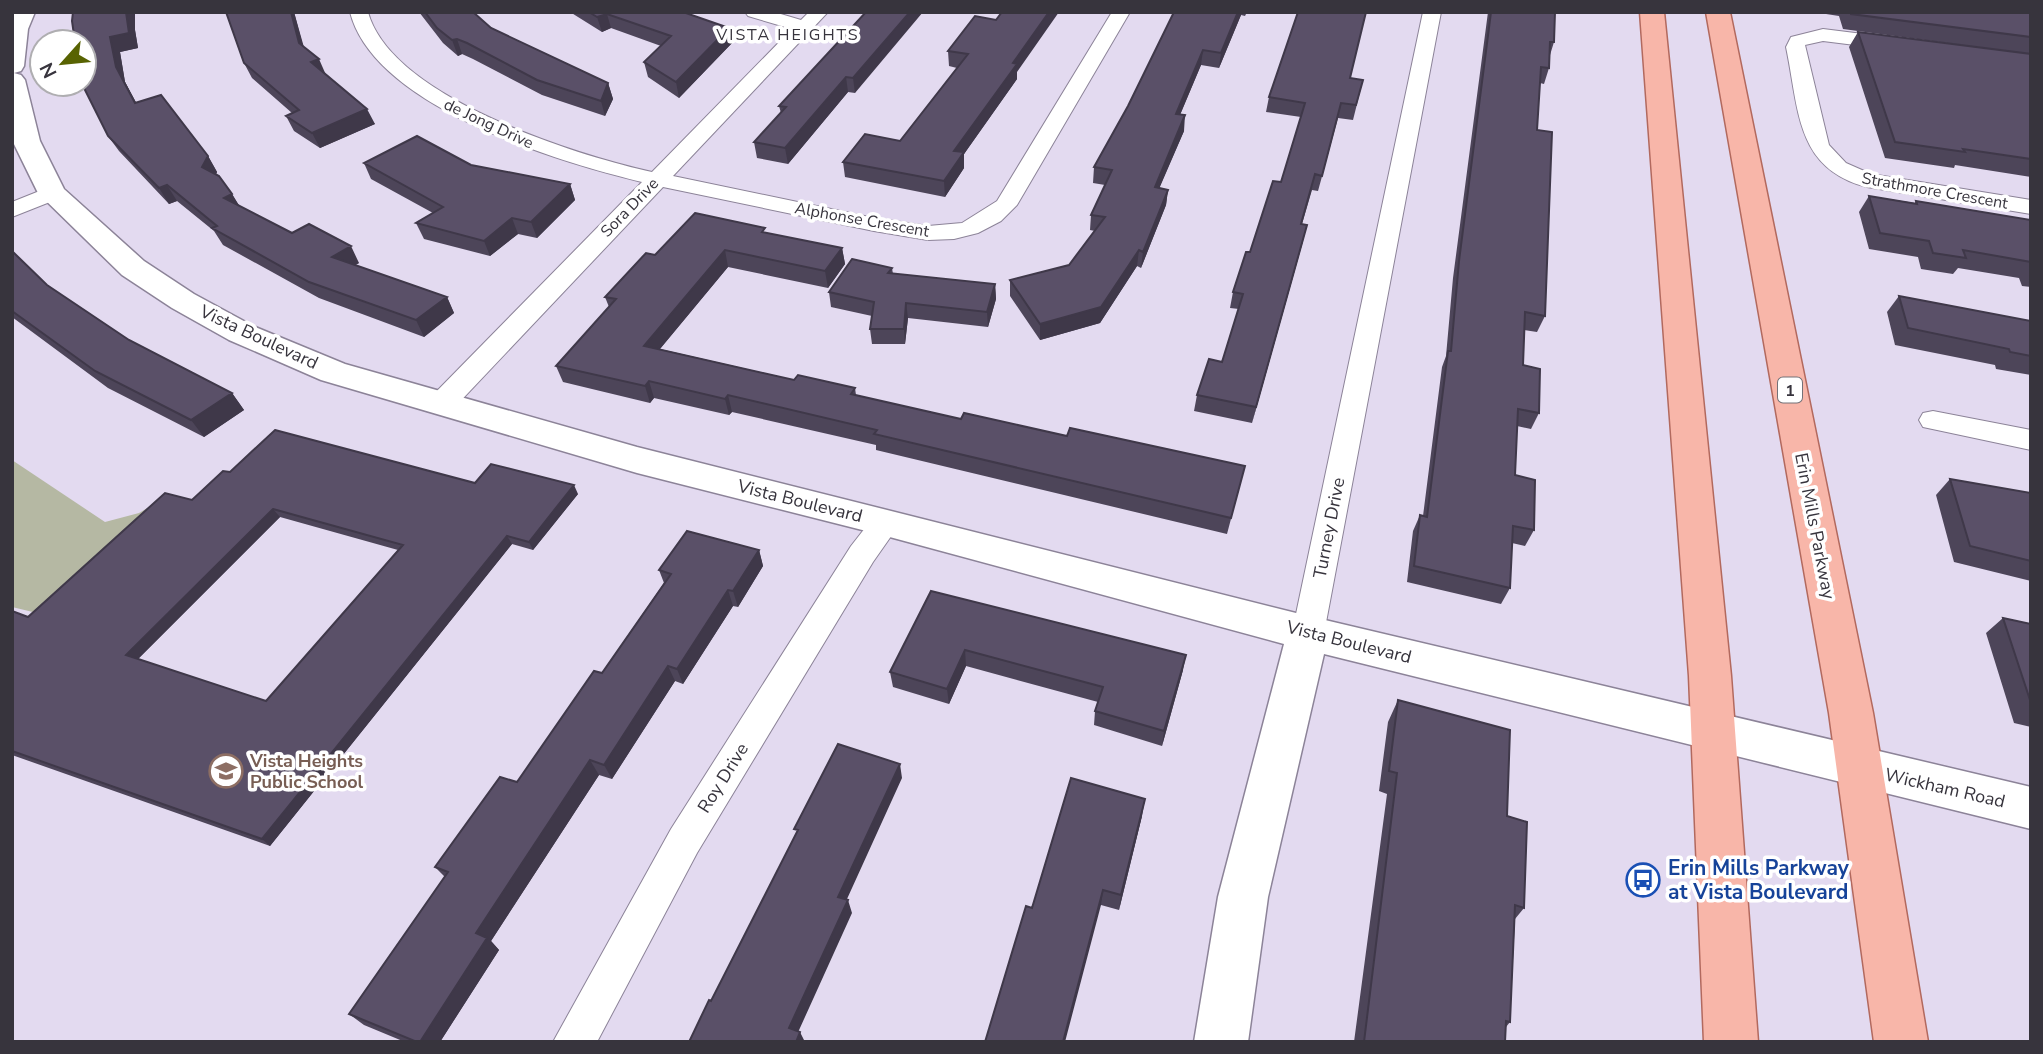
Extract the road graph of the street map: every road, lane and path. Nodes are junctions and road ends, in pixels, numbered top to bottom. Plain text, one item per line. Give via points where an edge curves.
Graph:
1 (23, 12) edge
2 (359, 12) edge
3 (754, 12) edge
4 (1121, 12) edge
5 (1432, 12) edge
6 (1652, 12) edge
7 (1718, 12) edge
8 (812, 20) edge
9 (1922, 47) edge
10 (12, 65) edge
11 (12, 80) edge
12 (656, 179) junction
13 (52, 193) junction
14 (2031, 207) edge
15 (12, 209) edge
16 (441, 404) junction
17 (1933, 420) dead end
18 (2031, 440) edge
19 (886, 522) junction
20 (1308, 633) junction
21 (1714, 732) junction
22 (1860, 768) junction
23 (2031, 808) edge
24 (573, 1042) edge
25 (1221, 1042) edge
26 (1731, 1042) edge
27 (1901, 1042) edge

1 - 10 street
2 - 12 street, de Jong Drive via 374,44 430,95 542,147
3 - 8 street
4 - 12 street, Alphonse Crescent via 1006,205 990,220 968,229 926,232
5 - 20 street, Turney Drive
6 - 21 main road
7 - 22 main road, Erin Mills Parkway / 1
8 - 12 street, Sora Drive
9 - 14 street, Strathmore Crescent via 1823,35 1798,41 1795,47 1824,156 1849,174 1867,180
11 - 13 street, Vista Boulevard via 26,141
12 - 16 street, Sora Drive
13 - 15 street
13 - 16 street, Vista Boulevard via 133,268 241,333 333,372
16 - 19 street, Vista Boulevard via 637,460
17 - 18 street
19 - 20 street, Vista Boulevard
19 - 24 street, Roy Drive via 684,841
20 - 21 street, Vista Boulevard
20 - 25 street, Turney Drive via 1242,897
21 - 22 street, Vista Boulevard
21 - 26 main road
22 - 23 street, Wickham Road
22 - 27 main road, Erin Mills Parkway / 1

